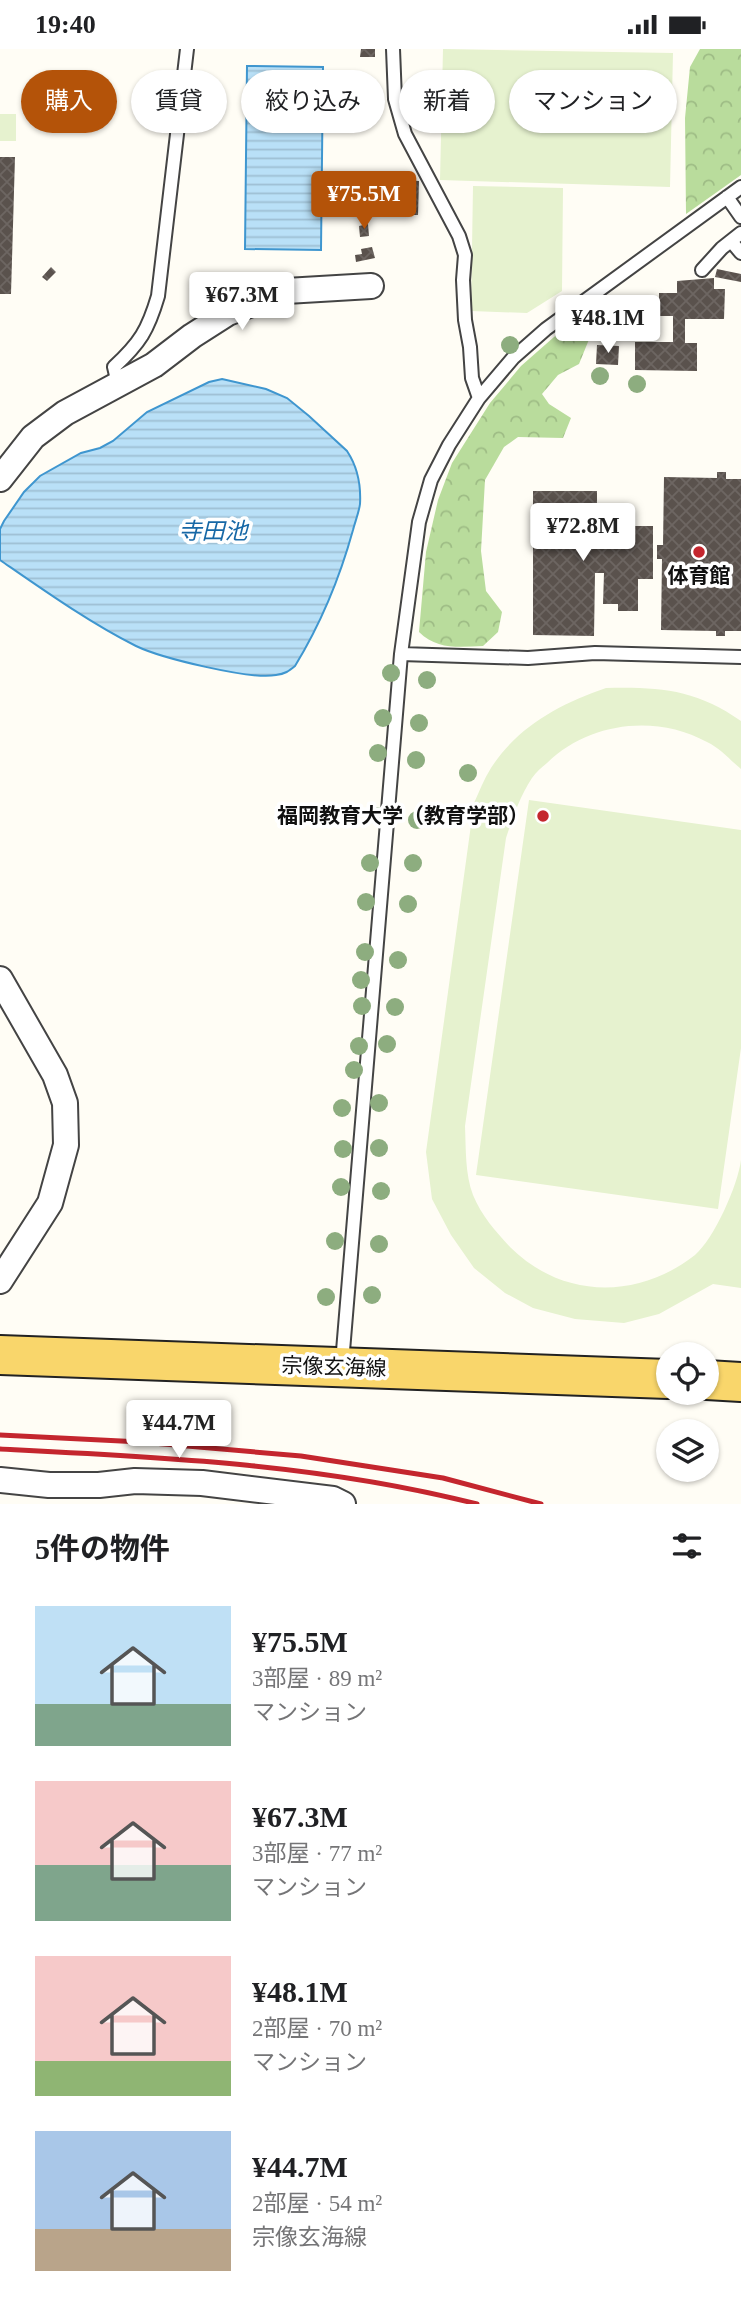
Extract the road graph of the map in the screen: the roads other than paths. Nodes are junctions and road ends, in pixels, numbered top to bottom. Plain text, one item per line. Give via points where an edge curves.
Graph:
1 (187, 49) edge
2 (393, 49) edge
3 (741, 187) edge
4 (727, 197) junction
5 (741, 217) edge
6 (736, 237) edge
7 (741, 253) edge
8 (702, 270) dead end
9 (371, 286) dead end
10 (118, 384) junction
11 (479, 398) junction
12 (0, 479) edge
13 (401, 654) junction
14 (741, 657) edge
15 (0, 979) edge
16 (0, 1280) edge
17 (0, 1355) edge
18 (341, 1367) junction
19 (656, 1379) edge
20 (719, 1381) edge
21 (741, 1382) edge
22 (0, 1480) edge
23 (202, 1493) edge
24 (89, 1494) edge
25 (343, 1504) edge

1 - 10 lane via 158,296 136,346 114,367
2 - 11 lane via 395,99 405,134 465,255 465,320
3 - 4 lane
4 - 5 lane
4 - 11 lane via 546,329
6 - 7 lane
6 - 8 lane
9 - 10 street via 286,291 228,313 155,365
10 - 12 street via 33,437
11 - 13 lane via 431,480 419,522
13 - 14 lane
13 - 18 lane
15 - 16 street via 55,1075 65,1103 66,1145 50,1203
17 - 18 main road, 宗像玄海線
18 - 19 main road, 宗像玄海線
20 - 21 main road
22 - 24 street
23 - 24 street via 135,1481
23 - 25 street via 333,1499

